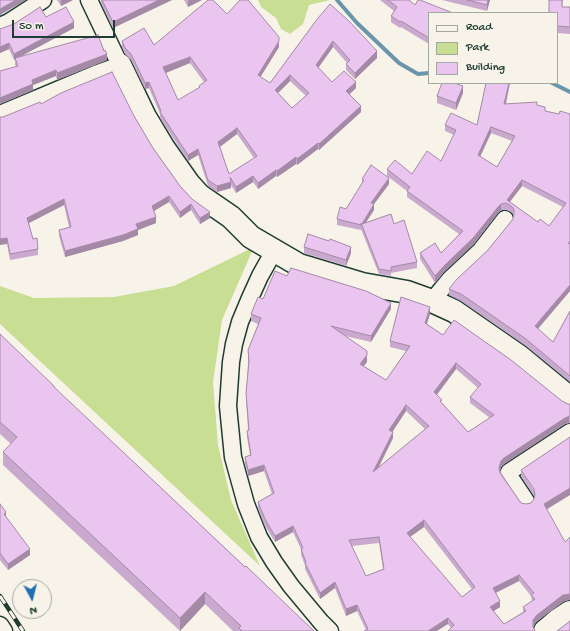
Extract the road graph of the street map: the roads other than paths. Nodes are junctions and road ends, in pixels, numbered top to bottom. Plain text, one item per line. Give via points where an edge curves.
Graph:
1 (43, 0) edge
2 (89, 0) edge
3 (0, 26) edge
4 (120, 65) junction
5 (0, 114) edge
6 (505, 219) dead end
7 (274, 251) junction
8 (432, 301) junction
9 (570, 398) edge
10 (570, 432) edge
11 (526, 501) dead end
12 (570, 612) edge
13 (0, 625) edge
14 (4, 631) edge
15 (330, 631) edge
16 (545, 631) edge

1 - 3 street
2 - 4 street
4 - 5 street
4 - 7 street via 145,117 189,184 199,195 231,217 251,237
6 - 8 street via 481,250 450,279
7 - 8 street via 300,265 330,275 407,292
7 - 15 street via 250,298 234,344 228,406 233,457 246,504 259,537 291,586
8 - 9 street via 478,326 529,363
10 - 11 street via 509,472
12 - 16 street
13 - 14 street

